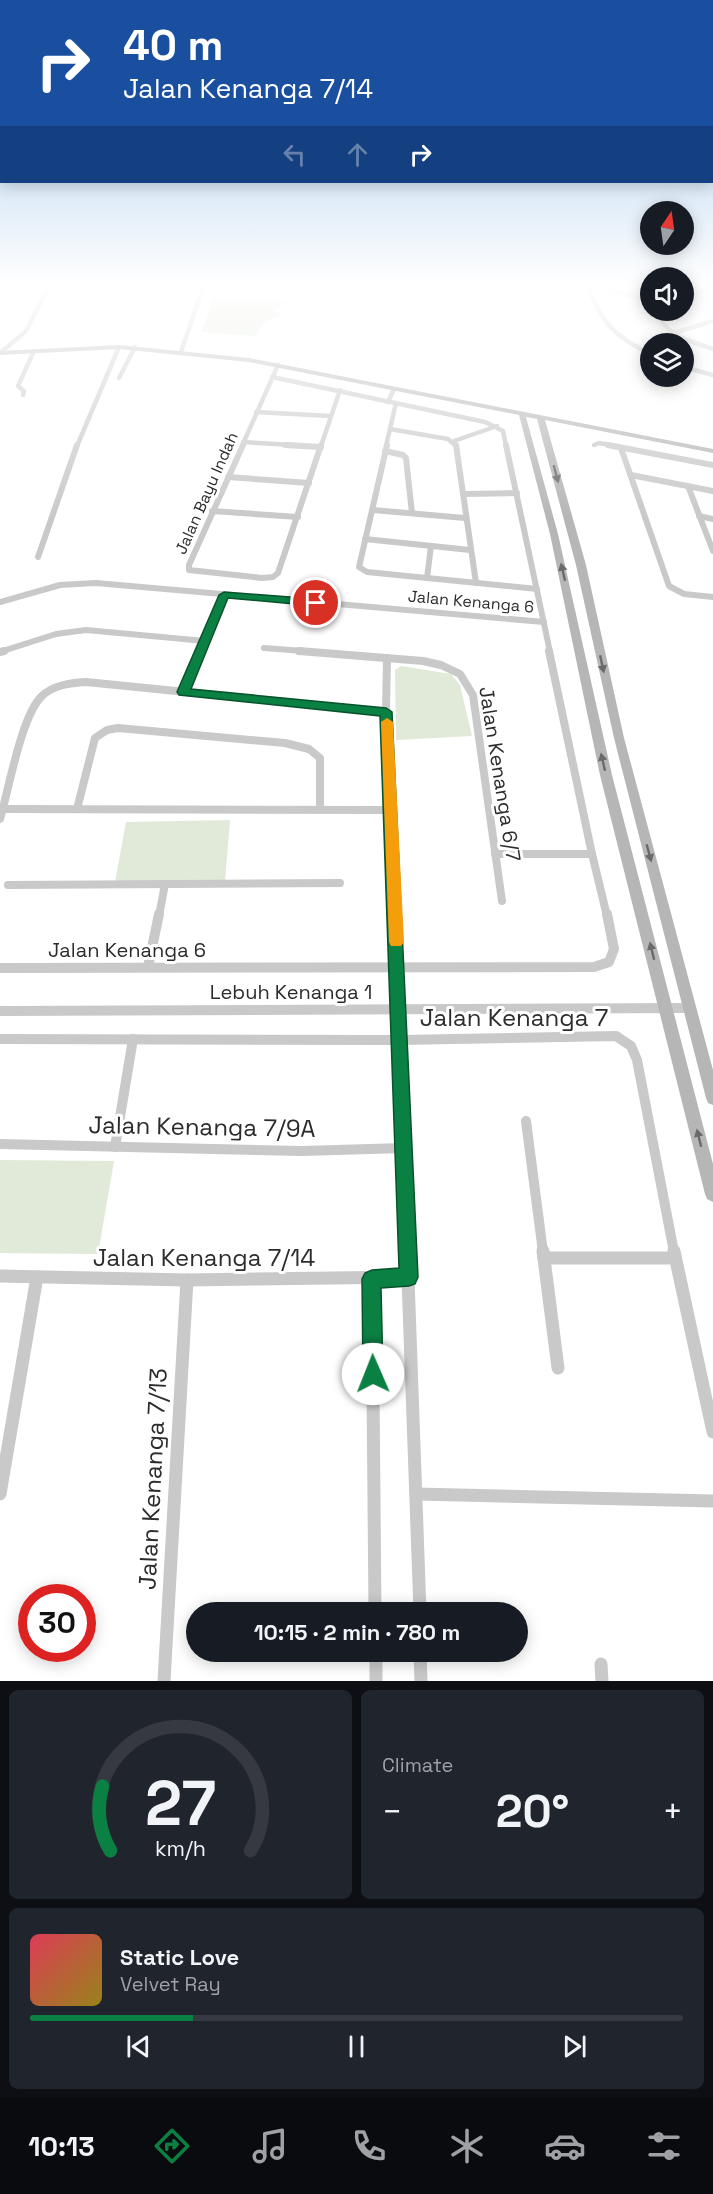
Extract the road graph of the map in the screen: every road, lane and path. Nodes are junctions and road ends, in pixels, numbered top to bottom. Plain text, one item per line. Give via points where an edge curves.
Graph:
1 (29, 362) edge
2 (112, 362) edge
3 (127, 362) edge
4 (259, 362) edge
5 (278, 365) junction
6 (694, 369) edge
7 (713, 375) edge
8 (272, 377) junction
9 (119, 378) dead end
10 (394, 389) junction
11 (340, 390) junction
12 (23, 395) dead end
13 (388, 402) junction
14 (396, 404) junction
15 (256, 412) junction
16 (522, 414) junction
17 (330, 416) junction
18 (541, 418) junction
19 (497, 426) junction
20 (390, 429) junction
21 (454, 441) junction
22 (243, 442) junction
23 (594, 445) dead end
24 (321, 447) junction
25 (621, 447) junction
26 (385, 451) junction
27 (713, 451) edge
28 (713, 465) edge
29 (631, 475) junction
30 (228, 477) junction
31 (309, 483) junction
32 (688, 486) junction
33 (713, 491) edge
34 (517, 493) junction
35 (463, 494) junction
36 (373, 510) junction
37 (212, 511) junction
38 (412, 513) junction
39 (699, 516) junction
40 (298, 517) junction
41 (465, 518) junction
42 (713, 519) edge
43 (365, 540) junction
44 (431, 546) junction
45 (470, 550) junction
46 (713, 550) edge
47 (38, 557) dead end
48 (426, 578) junction
49 (476, 583) junction
50 (537, 590) junction
51 (224, 595) junction
52 (713, 597) edge
53 (0, 602) edge
54 (544, 622) junction
55 (205, 641) junction
56 (264, 648) dead end
57 (0, 652) edge
58 (387, 658) junction
59 (183, 692) junction
60 (386, 712) junction
61 (320, 808) junction
62 (3, 809) junction
63 (77, 809) junction
64 (391, 810) junction
65 (0, 819) edge
66 (495, 854) junction
67 (592, 854) junction
68 (340, 883) dead end
69 (165, 884) junction
70 (8, 885) dead end
71 (502, 901) dead end
72 (397, 967) junction
73 (0, 968) edge
74 (148, 968) junction
75 (666, 1008) junction
76 (690, 1008) junction
77 (399, 1009) junction
78 (0, 1011) edge
79 (0, 1039) edge
80 (133, 1039) junction
81 (400, 1040) junction
82 (713, 1098) edge
83 (526, 1121) dead end
84 (0, 1144) edge
85 (115, 1147) junction
86 (404, 1148) junction
87 (713, 1194) edge
88 (544, 1258) junction
89 (675, 1258) junction
90 (0, 1276) edge
91 (37, 1277) junction
92 (409, 1277) junction
93 (372, 1279) junction
94 (187, 1280) junction
95 (558, 1368) dead end
96 (713, 1432) edge
97 (0, 1494) edge
98 (417, 1494) junction
99 (713, 1501) edge
100 (375, 1602) edge
101 (420, 1602) edge
102 (376, 1662) edge
103 (420, 1662) edge
104 (601, 1664) dead end
105 (164, 1681) edge
106 (376, 1681) edge
107 (421, 1681) edge
108 (602, 1681) edge

1 - 12 street via 18,386
2 - 47 street via 80,437
3 - 9 street
4 - 5 street
5 - 8 street, Jalan Bayu Indah
5 - 10 street
6 - 7 street
8 - 11 street
8 - 15 street, Jalan Bayu Indah
10 - 13 street
10 - 16 street
11 - 13 street
11 - 17 street, Jalan Bayu Indah
13 - 14 street
14 - 19 street
14 - 20 street
15 - 17 street
15 - 22 street, Jalan Bayu Indah
16 - 18 street
75 -> 16 street
17 - 24 street, Jalan Bayu Indah
18 - 27 street
18 -> 76 street
19 - 21 street
19 - 34 street, Jalan Kenanga 6 via 506,437
20 - 21 street
20 - 26 street
21 - 35 street
22 - 24 street
22 - 30 street, Jalan Bayu Indah
23 - 25 street
24 - 31 street, Jalan Bayu Indah
25 - 28 street
25 - 29 street
26 - 36 street
26 - 38 street via 406,458
29 - 32 street
29 - 52 street via 669,586 674,592
30 - 31 street
30 - 37 street, Jalan Bayu Indah
31 - 40 street, Jalan Bayu Indah
32 - 33 street
32 - 39 street
34 - 35 street
34 - 50 street, Jalan Kenanga 6
35 - 41 street
36 - 38 street
36 - 43 street
37 - 40 street
37 - 40 street, Jalan Bayu Indah via 189,570 262,578 278,573
38 - 41 street
39 - 42 street
39 - 46 street
41 - 45 street
43 - 44 street
43 - 48 street via 358,562 362,570
44 - 45 street
44 - 48 street
45 - 49 street
48 - 49 street
49 - 50 street
50 - 54 street, Jalan Kenanga 6
51 - 53 street, Jalan Kenanga 6 via 78,582
51 - 54 street, Jalan Kenanga 6
51 - 55 street
54 - 67 street
55 - 57 street via 86,630 56,634
55 - 59 street
56 - 58 street, Jalan Kenanga 6/7
58 - 60 street
58 - 66 street, Jalan Kenanga 6/7 via 443,665 458,671 468,682
59 - 60 street
59 - 62 street via 86,682 54,688 36,704
60 - 64 street
61 - 63 street
61 - 63 street via 320,758 304,747 118,728 95,738
61 - 64 street
62 - 63 street
62 - 65 street
64 - 72 street
66 - 67 street
66 - 71 street, Jalan Kenanga 6/7
67 - 72 street, Jalan Kenanga 6 via 613,938 609,962 594,967
68 - 69 street
69 - 70 street
69 - 74 street
72 - 74 street, Jalan Kenanga 6
72 - 77 street
73 - 74 street, Jalan Kenanga 6
75 - 76 street, Lebuh Kenanga 1
75 - 77 street, Lebuh Kenanga 1
87 -> 75 street
76 - 82 street
77 - 78 street, Lebuh Kenanga 1
77 - 81 street
79 - 80 street, Jalan Kenanga 7
80 - 81 street, Jalan Kenanga 7
80 - 85 street
81 - 86 street
81 - 89 street, Jalan Kenanga 7 via 603,1035 616,1036 631,1046 637,1060
83 - 88 street
84 - 85 street, Jalan Kenanga 7/9A
85 - 86 street, Jalan Kenanga 7/9A via 302,1151
86 - 92 street
88 - 89 street
88 - 95 street
89 - 96 street, Jalan Kenanga 7
90 - 91 street, Jalan Kenanga 7/14
91 - 94 street, Jalan Kenanga 7/14
91 - 97 street
92 - 93 street, Jalan Kenanga 7/14
92 - 98 street
93 - 94 street, Jalan Kenanga 7/14
93 - 100 street
94 - 105 street, Jalan Kenanga 7/13
98 - 99 street
98 - 101 street
102 - 106 street
103 - 107 street
104 - 108 street

